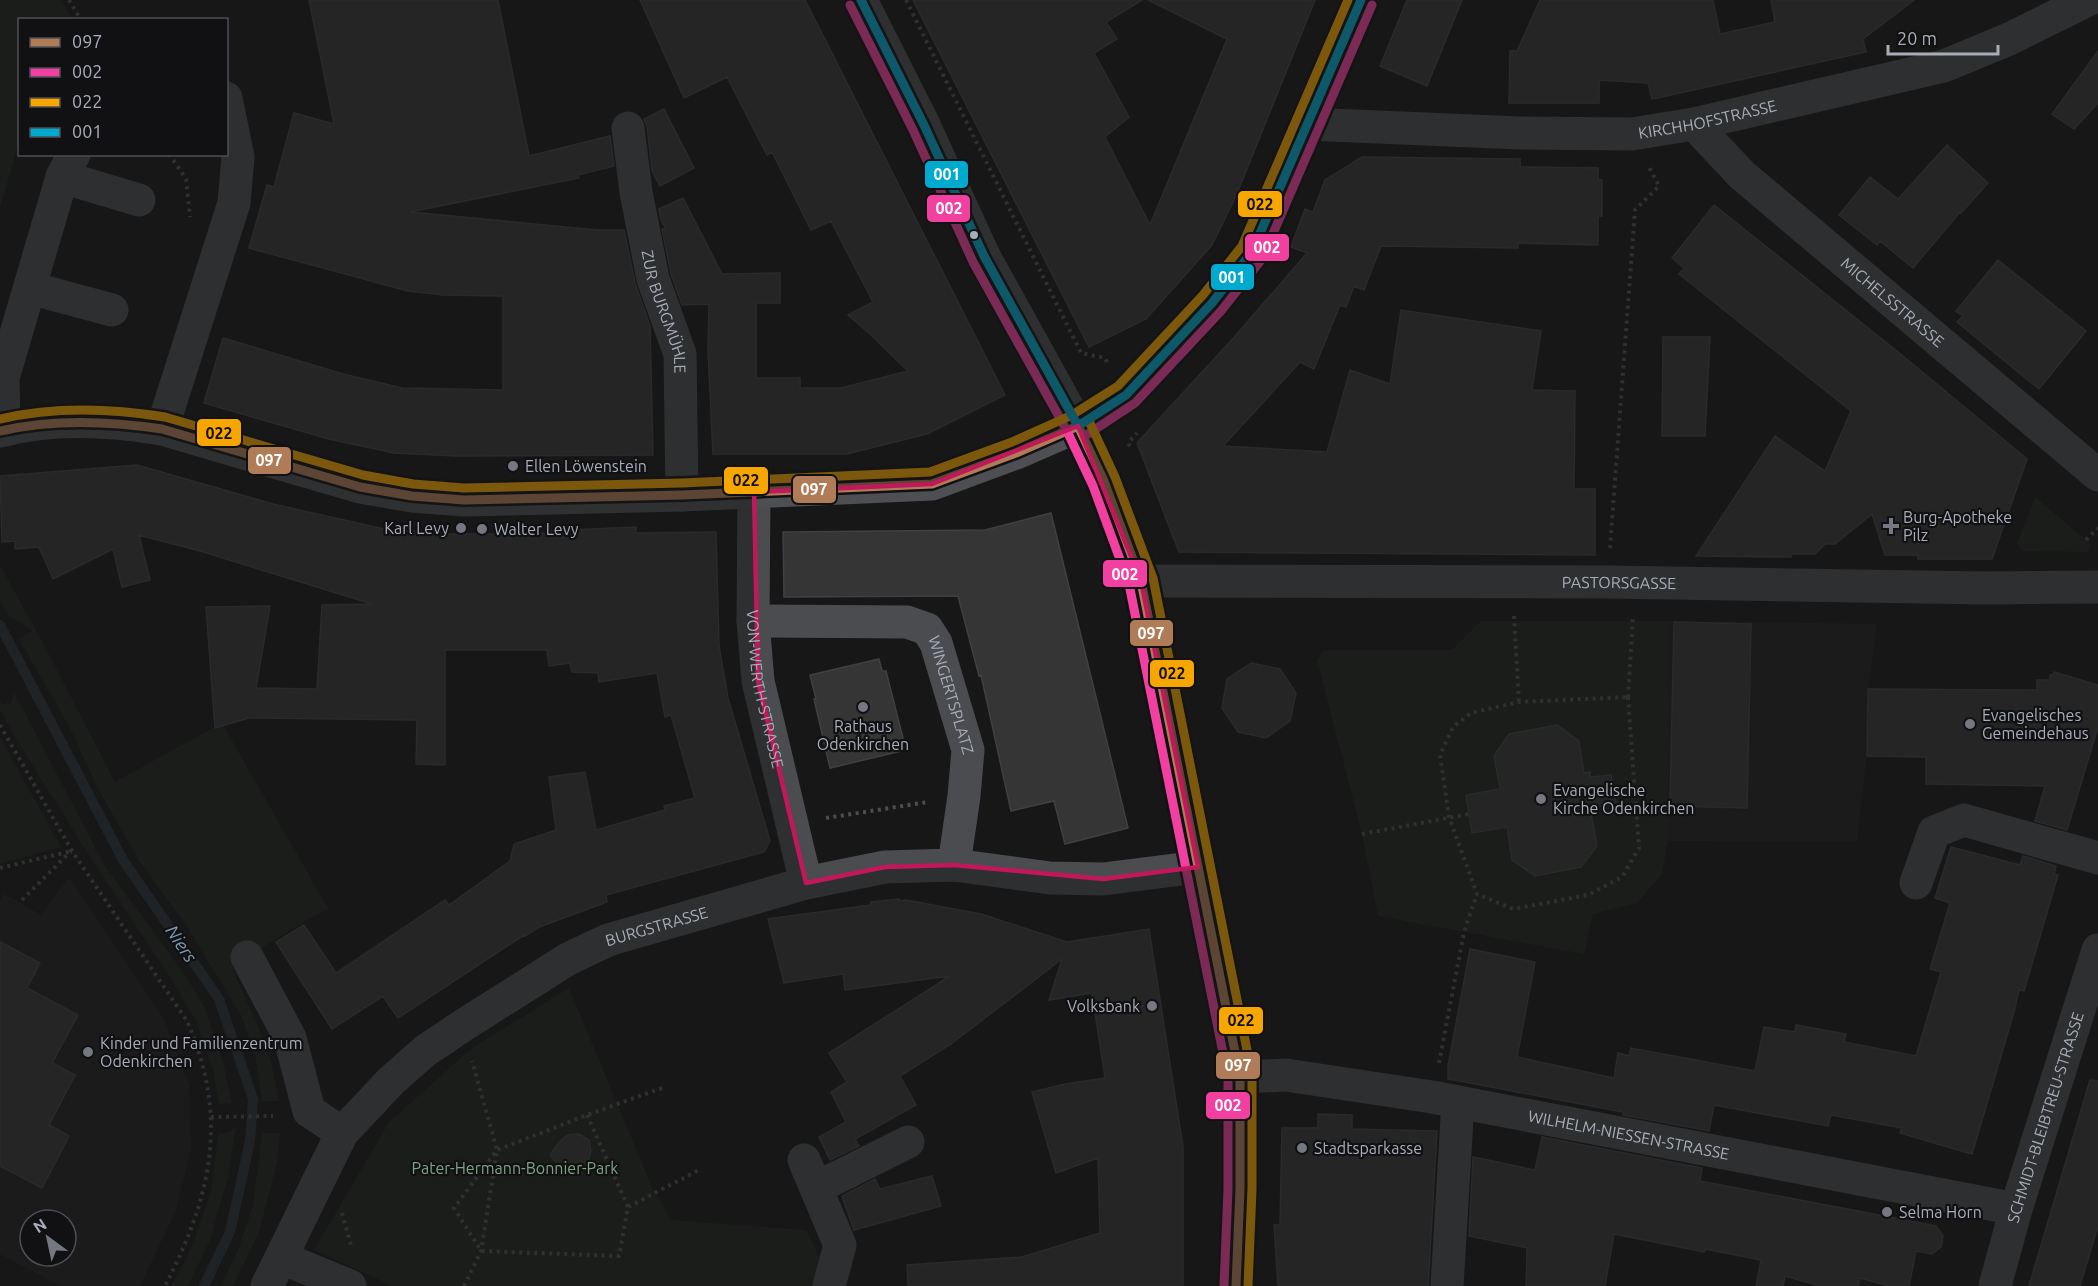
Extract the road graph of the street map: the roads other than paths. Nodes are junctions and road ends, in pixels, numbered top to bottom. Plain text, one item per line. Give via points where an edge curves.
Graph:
1 (861, 0) edge
2 (1361, 0) edge
3 (2088, 0) edge
4 (228, 108) edge
5 (1307, 124) junction
6 (1694, 124) junction
7 (628, 128) dead end
8 (68, 166) edge
9 (139, 200) dead end
10 (30, 288) junction
11 (112, 310) dead end
12 (1078, 426) junction
13 (162, 429) junction
14 (2, 431) edge
15 (2098, 475) edge
16 (754, 492) junction
17 (682, 495) junction
18 (1142, 581) junction
19 (2098, 587) edge
20 (753, 621) junction
21 (2098, 858) edge
22 (954, 865) junction
23 (1198, 867) junction
24 (806, 883) junction
25 (1916, 883) dead end
26 (2098, 950) edge
27 (247, 957) dead end
28 (1240, 1077) junction
29 (1445, 1100) junction
30 (342, 1133) junction
31 (908, 1142) dead end
32 (2016, 1209) junction
33 (275, 1272) edge
34 (350, 1286) edge
35 (829, 1286) edge
36 (1236, 1286) edge
37 (1447, 1286) edge
38 (1995, 1286) edge

1 - 12 street via 984,256
2 - 5 main road
3 - 6 street, KIRCHHOFSTRASSE via 1944,66
4 - 13 street via 238,157 234,203
5 - 6 street, KIRCHHOFSTRASSE via 1520,134 1632,134
5 - 12 main road via 1252,252 1212,303 1126,395
6 - 15 street, MICHELSSTRASSE via 1743,175
7 - 17 street, ZUR BURGMÜHLE via 653,279 680,354
8 - 9 street
8 - 10 street
10 - 11 street
10 - 14 street via 3,378
12 - 16 main road via 932,484
12 - 18 street
13 - 14 main road via 72,422
13 - 17 main road via 360,488 412,496 464,500
16 - 17 main road
16 - 20 street, VON-WERTH-STRASSE
18 - 19 street, PASTORSGASSE
18 - 23 street
20 - 22 street, WINGERTSPLATZ via 907,622 927,629 936,643 947,722 960,718 968,750
20 - 24 street, VON-WERTH-STRASSE via 759,681
21 - 25 street via 1964,820 1934,832
22 - 23 street, BURGSTRASSE via 1050,878 1103,879
22 - 24 street, BURGSTRASSE via 885,867
23 - 28 street
24 - 30 street, BURGSTRASSE via 608,940 568,959 425,1051
26 - 32 street, SCHMIDT-BLEIBTREU-STRASSE
27 - 30 street via 290,1038 309,1111
28 - 29 street, WILHELM-NIESSEN-STRASSE via 1286,1075
28 - 36 street
29 - 32 street, WILHELM-NIESSEN-STRASSE
29 - 37 street
30 - 33 street, BURGSTRASSE
31 - 35 street via 810,1174 840,1245
32 - 38 street, SCHMIDT-BLEIBTREU-STRASSE
33 - 34 street

